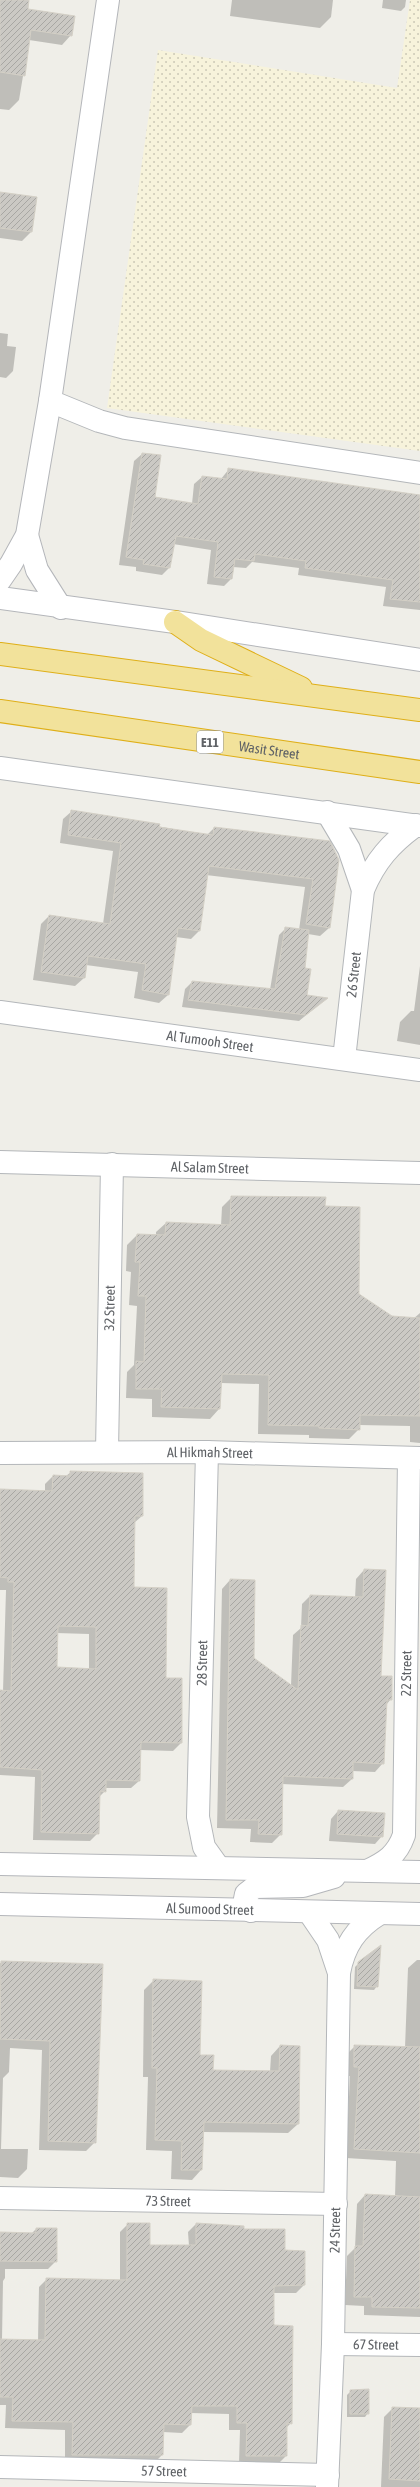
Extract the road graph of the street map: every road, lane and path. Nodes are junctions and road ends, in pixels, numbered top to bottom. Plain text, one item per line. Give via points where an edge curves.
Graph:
1 (108, 0) edge
2 (50, 400) junction
3 (420, 473) edge
4 (27, 535) junction
5 (0, 580) edge
6 (0, 598) edge
7 (62, 608) junction
8 (175, 622) junction
9 (0, 654) edge
10 (420, 660) edge
11 (318, 696) junction
12 (420, 710) edge
13 (0, 711) edge
14 (0, 768) edge
15 (420, 772) edge
16 (327, 812) junction
17 (418, 825) edge
18 (363, 890) junction
19 (0, 1012) edge
20 (344, 1059) junction
21 (420, 1070) edge
22 (0, 1162) edge
23 (112, 1164) junction
24 (420, 1173) edge
25 (107, 1452) junction
26 (207, 1452) junction
27 (0, 1453) edge
28 (415, 1458) edge
29 (0, 1864) edge
30 (219, 1868) junction
31 (358, 1871) junction
32 (420, 1872) edge
33 (0, 1904) edge
34 (251, 1911) junction
35 (308, 1912) junction
36 (379, 1914) junction
37 (420, 1914) edge
38 (339, 1973) junction
39 (0, 2198) edge
40 (336, 2204) junction
41 (333, 2344) junction
42 (420, 2345) edge
43 (0, 2467) edge
44 (54, 2478) edge
45 (328, 2481) edge

1 - 2 street
2 - 3 street via 98,421 125,428
2 - 4 street
4 - 5 street
4 - 7 street via 37,570
6 - 7 street
7 - 8 street
8 - 10 street
8 - 11 highway via 201,640
9 - 11 highway
11 - 12 highway
13 - 15 highway, Wasit Street / E11
14 - 16 street via 174,794
16 - 17 street
16 - 18 street, 26 Street via 350,849
17 - 18 street, 26 Street via 398,837 384,852
18 - 20 street, 26 Street
19 - 20 street, Al Tumooh Street
20 - 21 street, Al Tumooh Street
22 - 23 street, Al Salam Street
23 - 24 street, Al Salam Street
23 - 25 street, 32 Street
25 - 26 street, Al Hikmah Street
25 - 27 street, Al Hikmah Street
26 - 28 street, Al Hikmah Street
26 - 30 street, 28 Street via 198,1817 204,1847
28 - 31 street, 22 Street via 404,1836 393,1857
29 - 30 street
30 - 31 street
31 - 32 street
31 - 34 street, 22 Street via 303,1886 255,1887 246,1894 245,1899
33 - 34 street, Al Sumood Street
34 - 35 street, Al Sumood Street
35 - 36 street, Al Sumood Street
35 - 38 street, 24 Street via 328,1940
36 - 37 street, Al Sumood Street
36 - 38 street, 24 Street via 356,1932 342,1959
38 - 40 street, 24 Street
39 - 40 street, 73 Street
40 - 41 street, 24 Street
41 - 42 street, 67 Street
41 - 45 street, 24 Street
43 - 44 street, 57 Street
44 - 45 street, 57 Street

